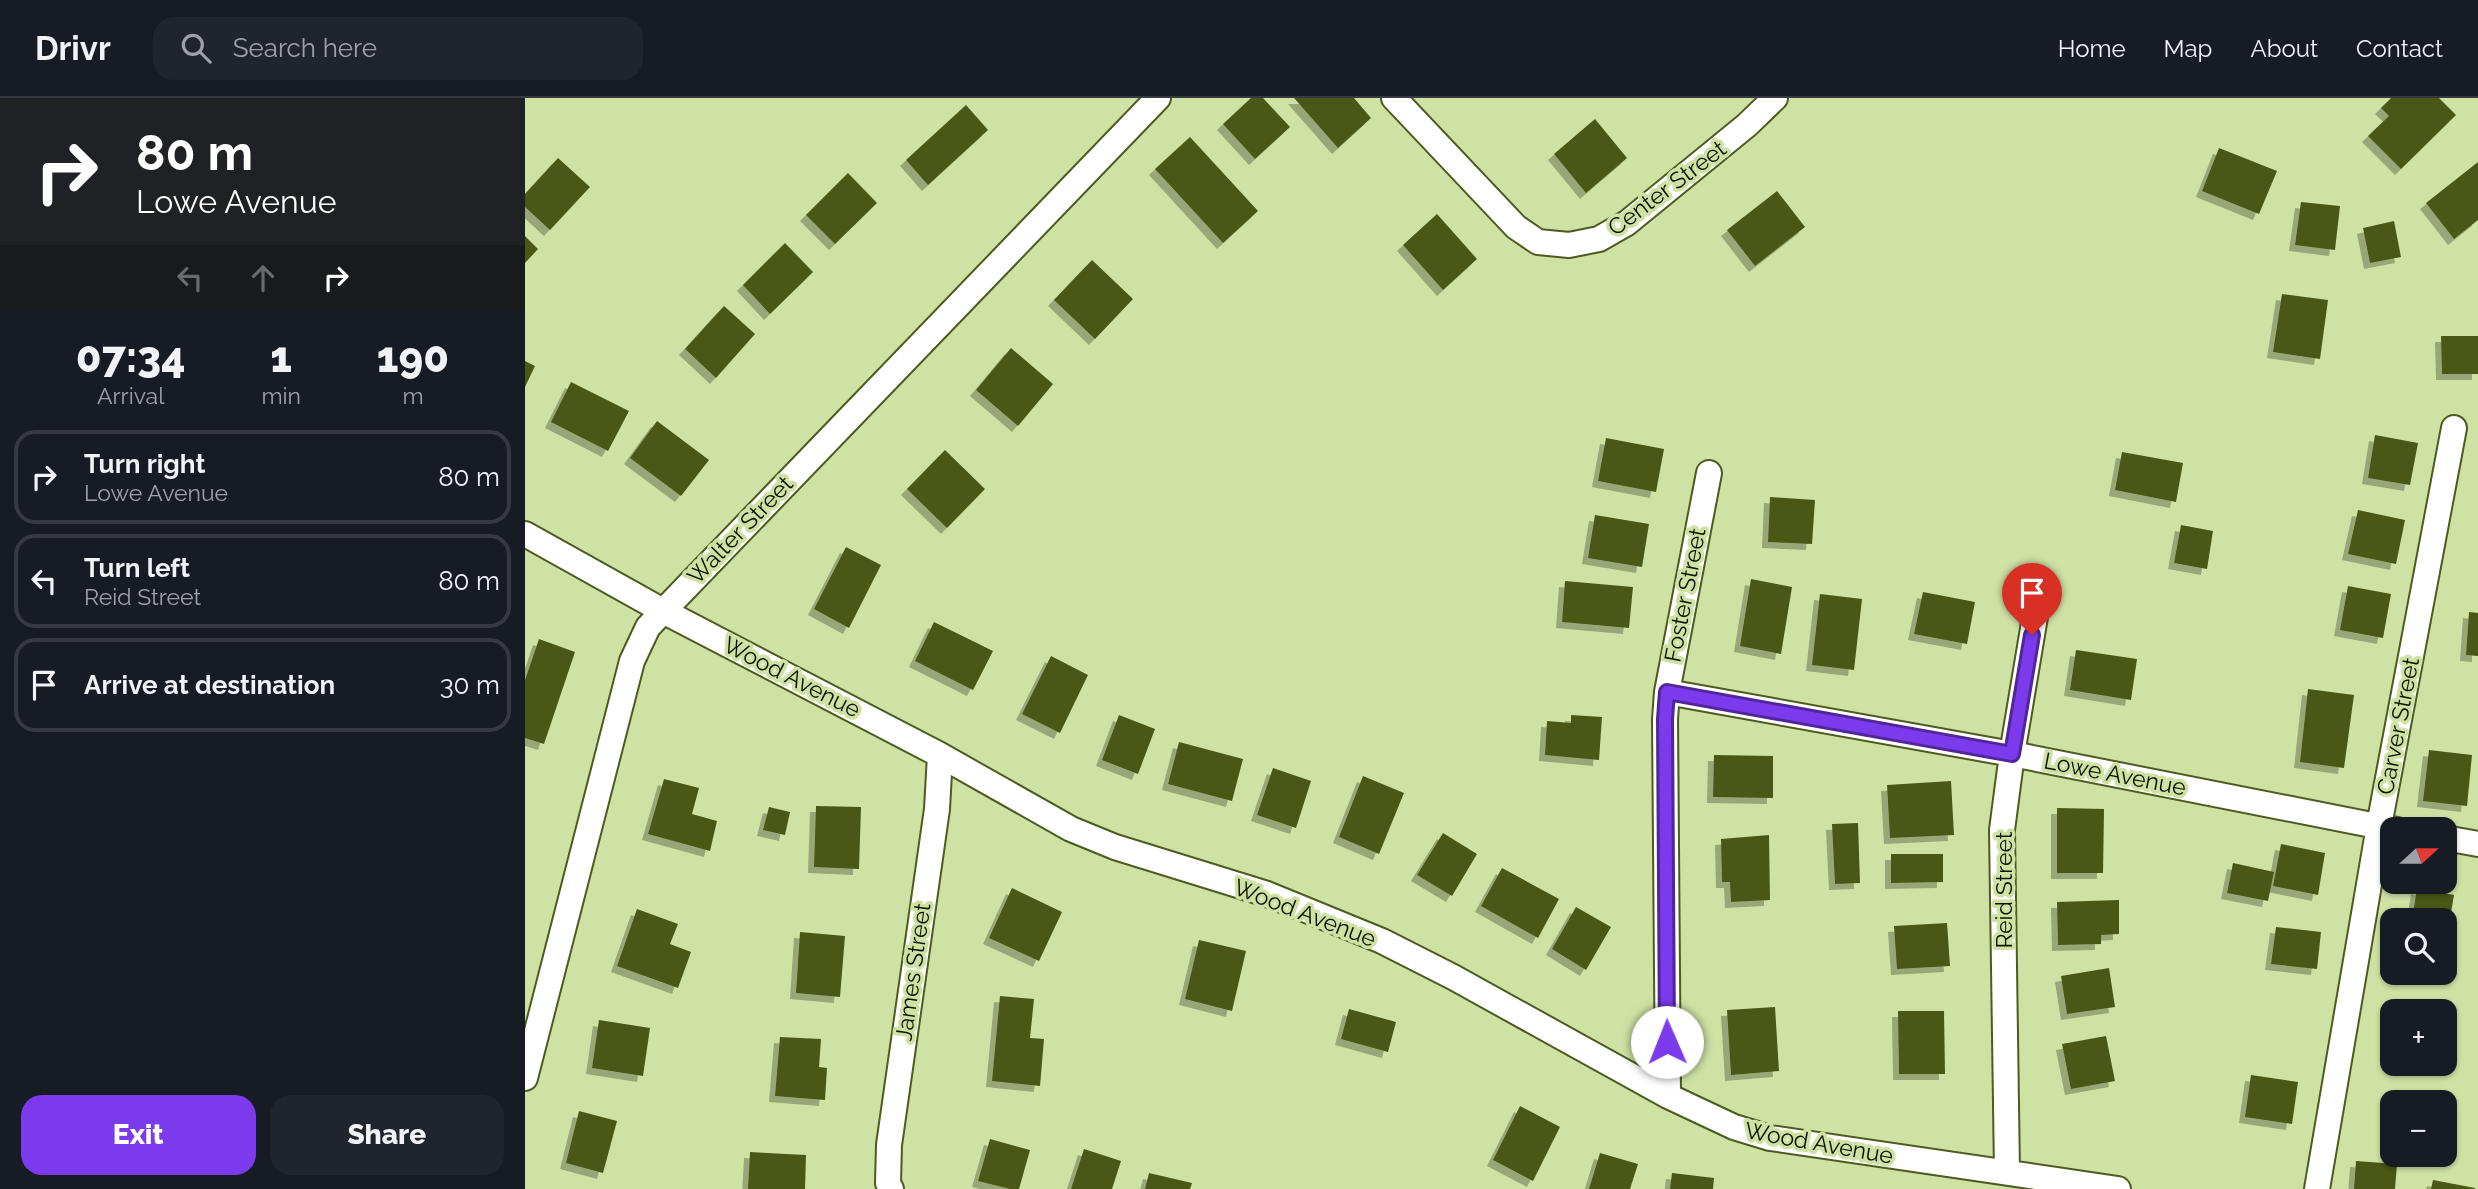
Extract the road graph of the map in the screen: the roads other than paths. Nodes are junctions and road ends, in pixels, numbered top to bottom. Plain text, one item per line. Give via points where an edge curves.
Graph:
1 (1159, 98) edge
2 (1394, 98) edge
3 (1775, 98) edge
4 (2454, 428) dead end
5 (1709, 473) dead end
6 (525, 534) edge
7 (663, 611) junction
8 (2036, 611) dead end
9 (1667, 692) junction
10 (2012, 754) junction
11 (940, 755) junction
12 (2390, 817) edge
13 (2380, 826) edge
14 (2457, 840) edge
15 (2478, 844) edge
16 (2380, 869) edge
17 (525, 1078) edge
18 (1668, 1096) junction
19 (2007, 1172) junction
20 (891, 1189) edge
21 (2118, 1189) edge
22 (2317, 1189) edge

1 - 7 street, Walter Street
2 - 3 street, Center Street via 1516,228 1538,242 1569,245 1599,239 1627,223
4 - 12 street, Carver Street
5 - 9 street, Foster Street
6 - 7 street, Wood Avenue
7 - 11 street, Wood Avenue
7 - 17 street, Walter Street via 648,627 632,661
8 - 10 street, Reid Street
9 - 10 street, Lowe Avenue
9 - 18 street, Foster Street
10 - 13 street, Lowe Avenue
10 - 19 street, Reid Street via 2002,830
11 - 18 street, Wood Avenue via 1071,828 1128,851 1267,894 1382,942
11 - 20 street, James Street via 937,809 889,1145
14 - 15 street
16 - 22 street, Carver Street
18 - 19 street, Wood Avenue via 1734,1128 1770,1138
19 - 21 street, Wood Avenue

